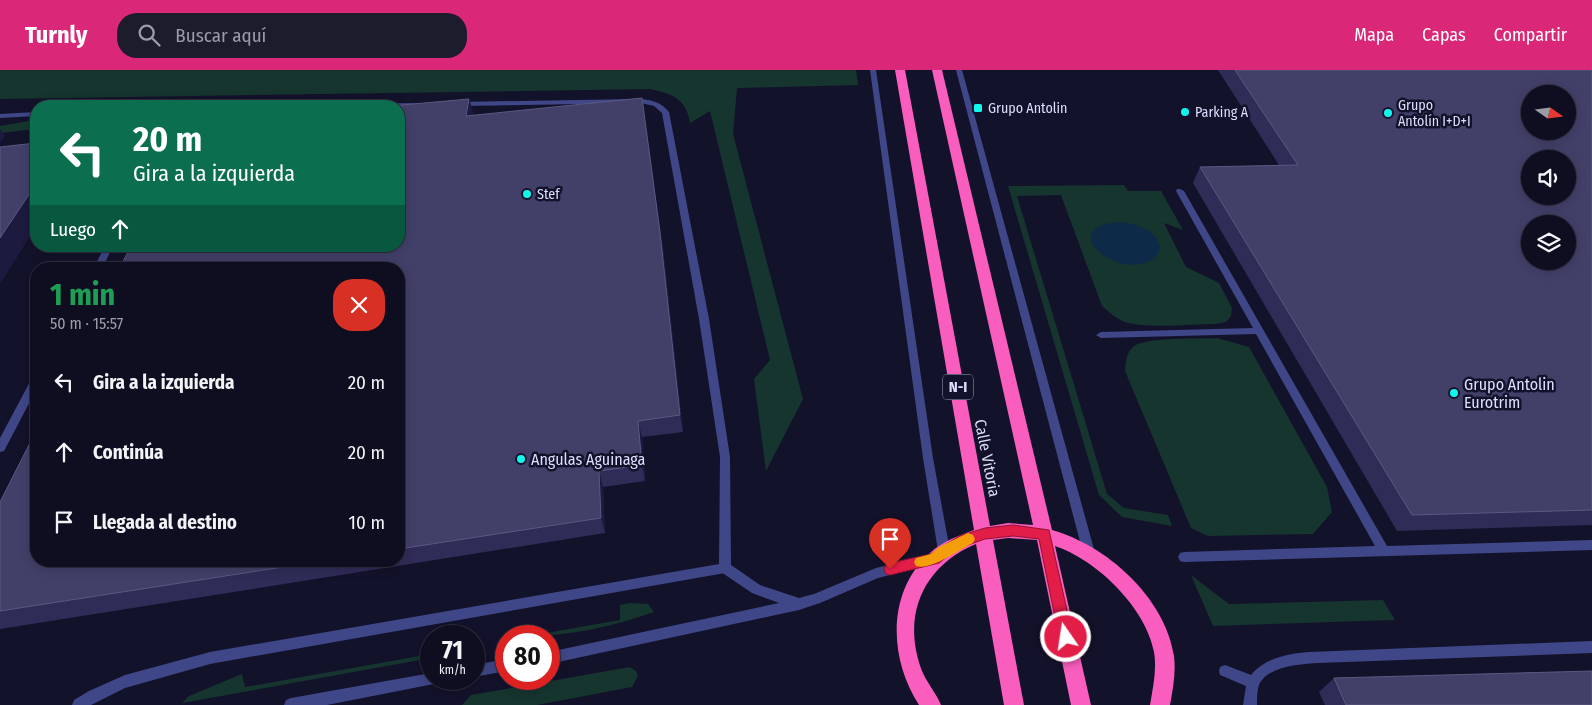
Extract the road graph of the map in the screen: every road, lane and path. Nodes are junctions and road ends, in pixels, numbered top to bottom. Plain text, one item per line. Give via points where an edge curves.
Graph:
1 (873, 70) edge
2 (900, 70) edge
3 (937, 70) edge
4 (959, 70) edge
5 (428, 104) edge
6 (447, 104) edge
7 (405, 105) edge
8 (30, 114) edge
9 (0, 116) edge
10 (1180, 191) dead end
11 (1259, 331) junction
12 (1101, 335) dead end
13 (30, 392) edge
14 (0, 448) edge
15 (985, 533) junction
16 (1044, 534) junction
17 (1592, 545) edge
18 (1383, 550) junction
19 (1089, 553) junction
20 (939, 555) junction
21 (1184, 557) dead end
22 (726, 568) junction
23 (799, 604) junction
24 (1592, 648) edge
25 (560, 656) edge
26 (1225, 671) dead end
27 (420, 682) edge
28 (1253, 682) junction
29 (79, 705) edge
30 (291, 705) edge
31 (931, 705) edge
32 (1014, 705) edge
33 (1082, 705) edge
34 (1160, 705) edge
35 (1250, 705) edge

1 - 20 street
2 - 15 highway, Calle Vitoria / N-I
3 - 16 highway
4 - 19 street
5 - 7 street
6 - 22 street via 624,100 648,102 666,112 725,456
8 - 9 street
10 - 11 street
11 - 12 street
11 - 18 street
13 - 14 street
15 - 16 highway
15 - 20 highway via 964,540
15 - 32 highway, Calle Vitoria / N-I
16 - 19 highway
16 - 33 highway
17 - 18 street
18 - 21 street
19 - 34 highway via 1118,574 1135,592 1156,628 1164,652 1165,677
20 - 23 street via 876,573
20 - 31 highway via 922,574 910,595 904,631 909,661 921,692
22 - 23 street via 756,589
22 - 29 street via 210,658 142,675
23 - 25 street
24 - 28 street via 1283,660 1259,673
26 - 28 street
27 - 30 street
28 - 35 street

